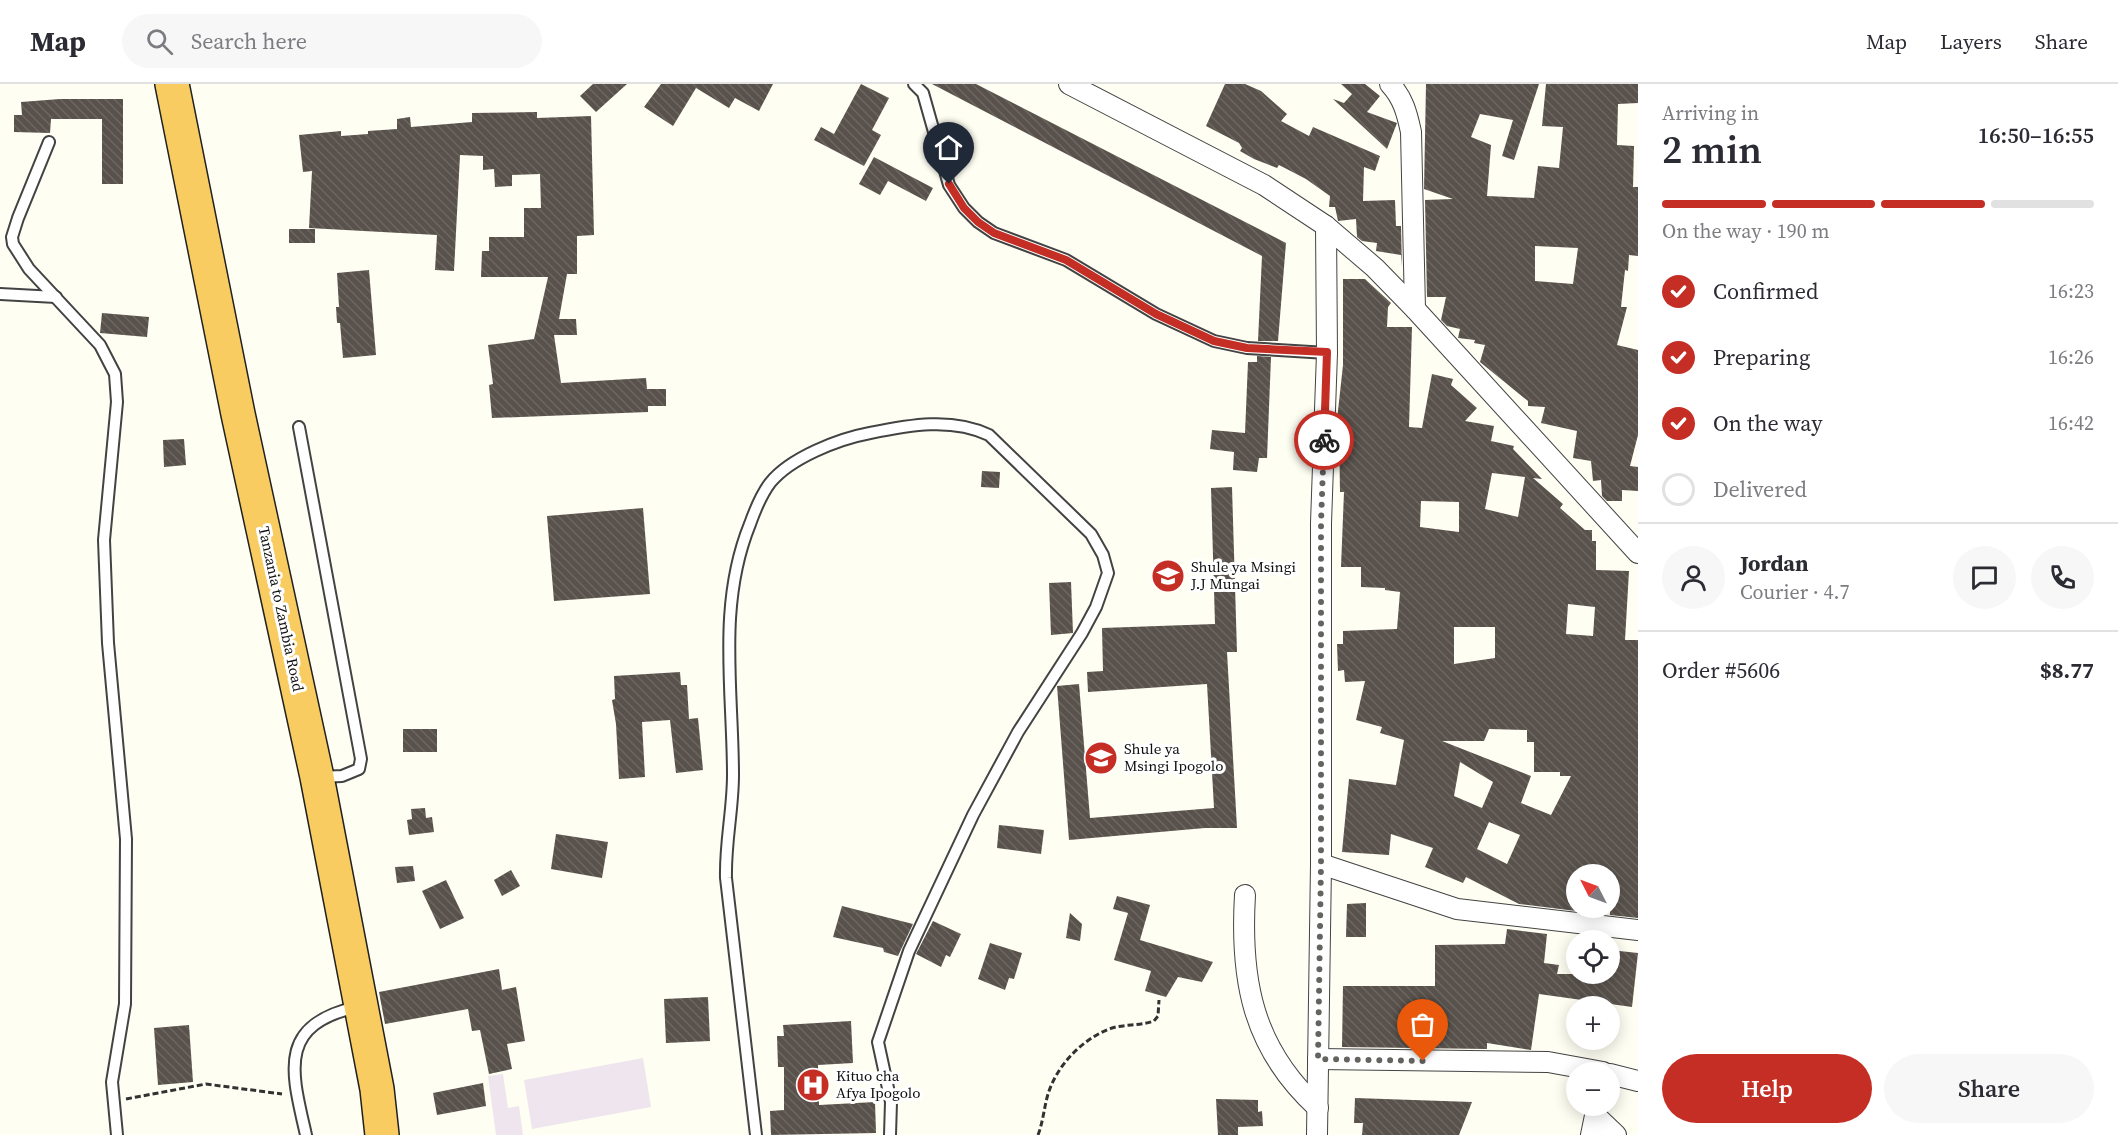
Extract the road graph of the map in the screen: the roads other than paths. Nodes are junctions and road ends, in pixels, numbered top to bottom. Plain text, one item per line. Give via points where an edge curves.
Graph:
1 (172, 84) edge
2 (914, 84) edge
3 (1069, 84) edge
4 (1390, 84) edge
5 (49, 142) dead end
6 (1326, 226) junction
7 (0, 294) edge
8 (56, 297) junction
9 (1415, 309) junction
10 (1327, 352) junction
11 (299, 427) dead end
12 (1638, 553) edge
13 (317, 777) junction
14 (1321, 864) junction
15 (1245, 895) dead end
16 (1638, 930) edge
17 (361, 1007) junction
18 (1318, 1059) junction
19 (1566, 1065) edge
20 (1620, 1076) edge
21 (1638, 1081) edge
22 (1318, 1108) junction
23 (1595, 1116) edge
24 (1601, 1116) edge
25 (117, 1135) edge
26 (306, 1135) edge
27 (382, 1135) edge
28 (756, 1135) edge
29 (890, 1135) edge
30 (1317, 1135) edge
31 (1591, 1135) edge
32 (1616, 1135) edge

1 - 13 highway, Tanzania to Zambia Road
2 - 10 lane via 923,93 949,184 964,208 994,233 1066,260 1156,314 1223,345
3 - 6 street via 1264,185
4 - 9 street via 1407,110 1411,132
5 - 8 lane via 12,237 16,251 29,269
6 - 9 street
6 - 10 street
7 - 8 lane
8 - 25 lane via 88,330 109,361 115,375 117,402 104,540 127,886 125,1004 113,1066
9 - 12 street
10 - 14 street via 1321,523
11 - 13 lane via 361,759 359,769 352,774
13 - 17 highway, Tanzania to Zambia Road
14 - 16 street via 1457,909
14 - 18 street
15 - 22 street via 1244,962 1250,999 1288,1074
17 - 26 lane via 339,1011 319,1022 298,1045 293,1065
17 - 27 highway, Tanzania to Zambia Road
18 - 19 street
18 - 22 street
20 - 21 street
22 - 30 street
23 - 31 street
24 - 32 street
28 - 29 lane via 725,867 733,775 729,606 740,549 757,505 771,482 805,456 851,436 892,428 970,426 989,435 1091,534 1108,573 1082,633 1018,732 973,815 909,951 878,1042 891,1102

